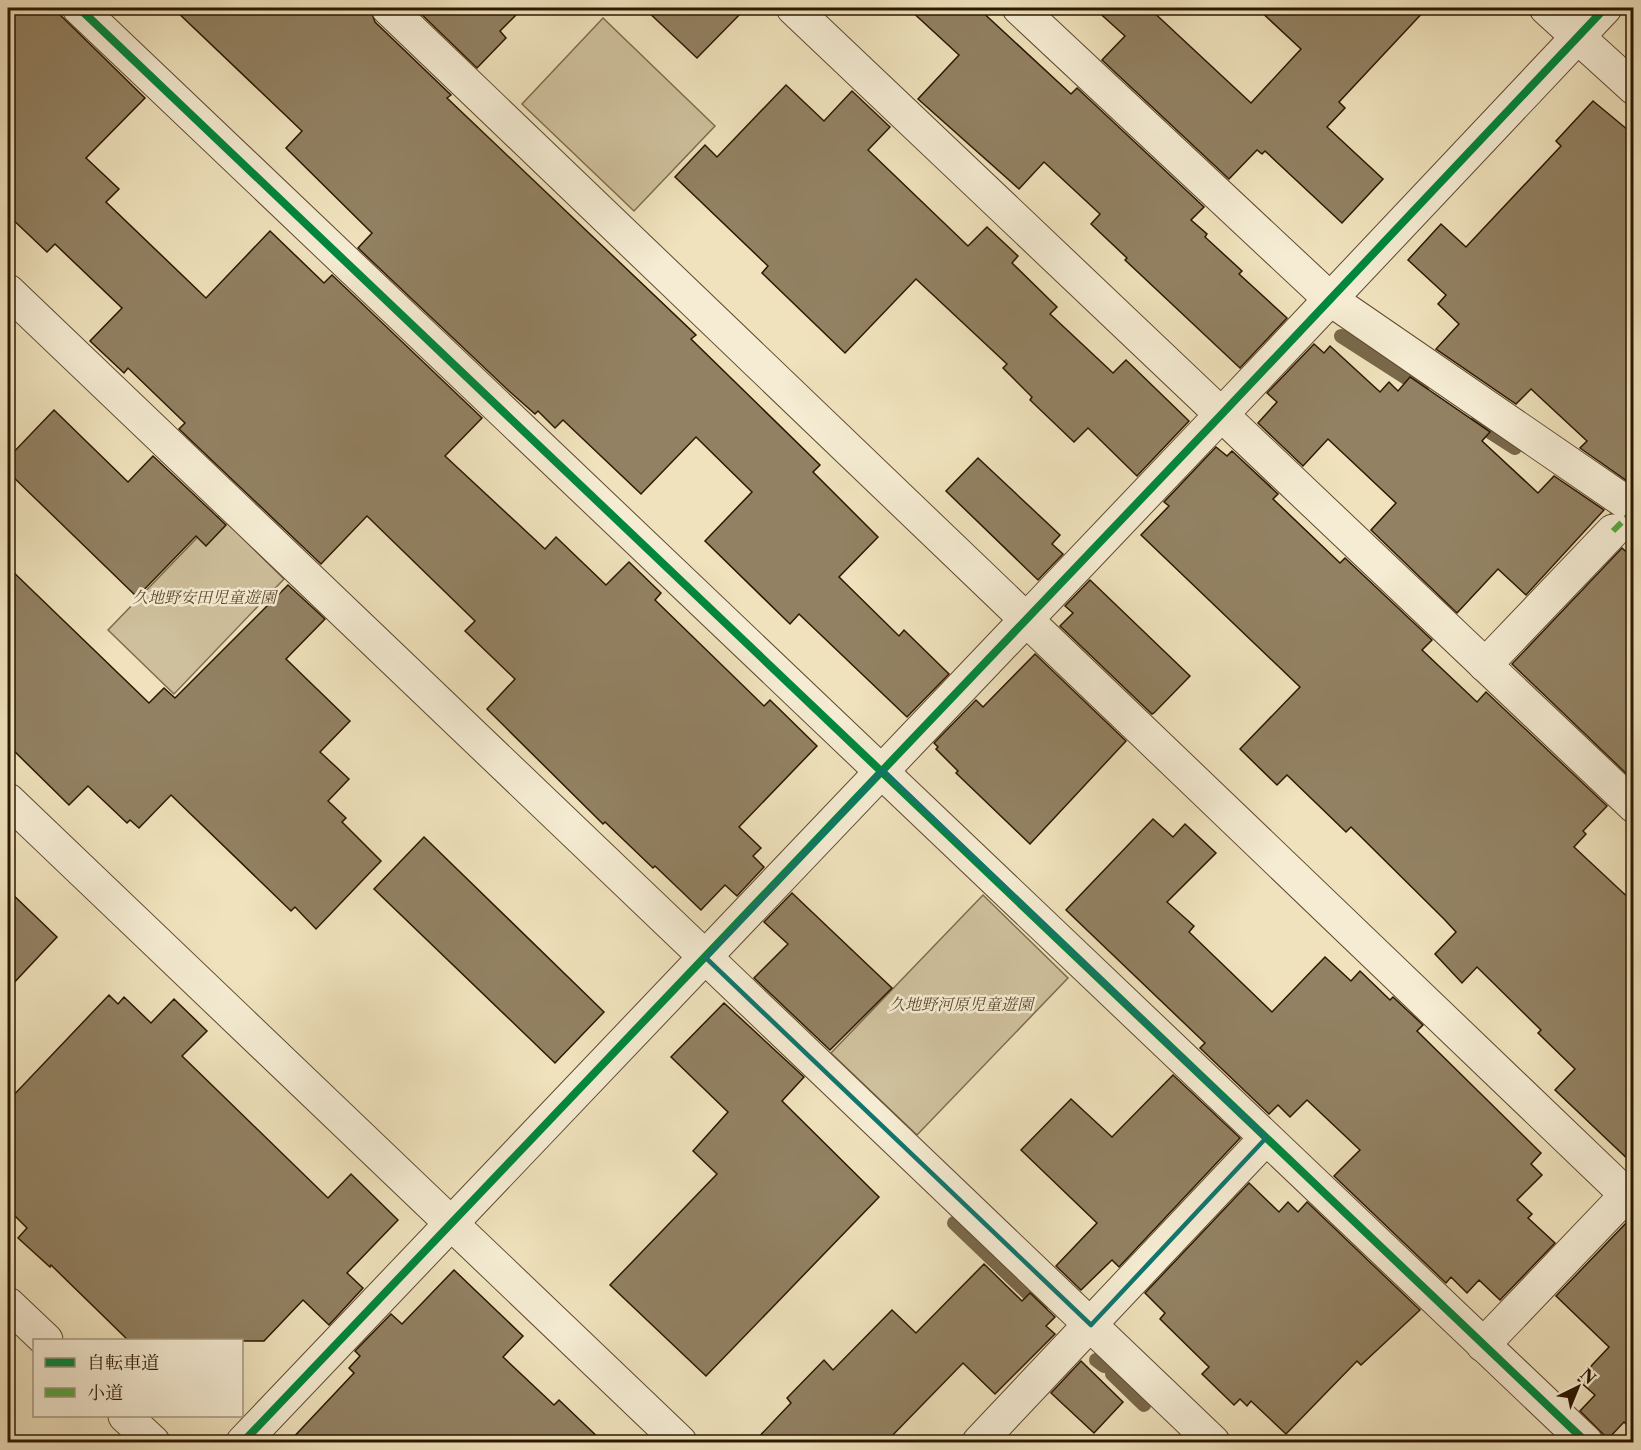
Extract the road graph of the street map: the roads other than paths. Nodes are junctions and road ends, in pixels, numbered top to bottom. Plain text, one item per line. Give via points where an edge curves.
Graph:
1 (80, 8) edge
2 (388, 8) edge
3 (793, 8) edge
4 (1019, 8) edge
5 (1546, 8) edge
6 (1605, 8) edge
7 (1577, 36) junction
8 (1634, 88) edge
9 (8, 291) edge
10 (1330, 299) junction
11 (1221, 415) junction
12 (1623, 519) edge
13 (1027, 620) junction
14 (1485, 665) junction
15 (883, 770) junction
16 (8, 800) edge
17 (1631, 800) edge
18 (706, 958) junction
19 (1266, 1138) junction
20 (1631, 1194) edge
21 (450, 1224) junction
22 (8, 1304) edge
23 (1090, 1325) junction
24 (44, 1339) edge
25 (1483, 1345) junction
26 (125, 1417) edge
27 (153, 1443) edge
28 (243, 1443) edge
29 (680, 1443) edge
30 (979, 1443) edge
31 (1213, 1443) edge
32 (1586, 1443) edge

1 - 15 street
2 - 13 street
3 - 11 street
4 - 10 street
5 - 7 street
6 - 7 street
7 - 8 street
7 - 10 street
9 - 18 street
10 - 11 street
10 - 12 street
11 - 13 street
11 - 14 street
12 - 14 street
13 - 15 street
13 - 20 street
14 - 17 street
15 - 18 street
15 - 19 street
16 - 21 street
18 - 21 street
18 - 23 street
19 - 23 street
19 - 25 street
20 - 25 street
21 - 28 street
21 - 29 street
22 - 24 street
23 - 30 street
23 - 31 street
25 - 32 street
26 - 27 street

